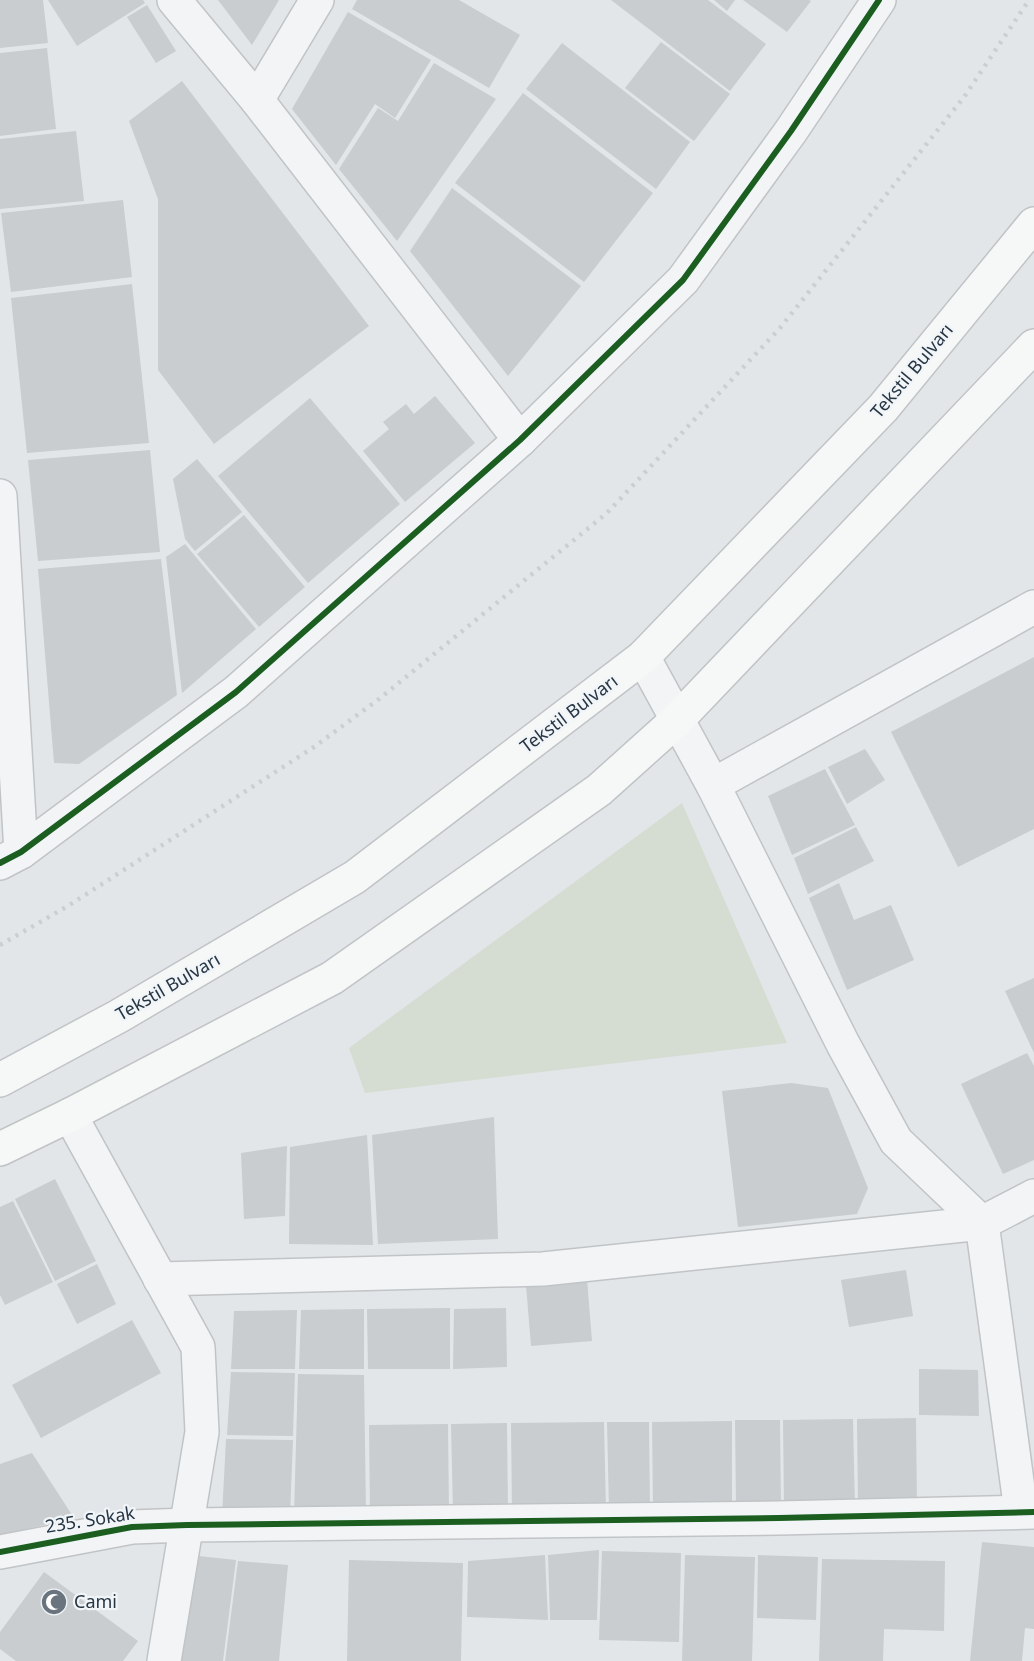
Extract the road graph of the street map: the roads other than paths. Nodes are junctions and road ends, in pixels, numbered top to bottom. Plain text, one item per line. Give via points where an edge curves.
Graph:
1 (174, 0) edge
2 (316, 0) edge
3 (879, 0) edge
4 (257, 100) junction
5 (1034, 224) edge
6 (1034, 346) edge
7 (520, 440) junction
8 (1, 513) edge
9 (1034, 607) edge
10 (643, 657) junction
11 (677, 720) junction
12 (713, 785) junction
13 (11, 858) edge
14 (0, 1080) edge
15 (70, 1115) junction
16 (0, 1149) edge
17 (1034, 1196) edge
18 (982, 1223) junction
19 (160, 1279) junction
20 (1027, 1512) edge
21 (187, 1525) junction
22 (0, 1552) edge
23 (164, 1661) edge

1 - 4 street
2 - 4 street
3 - 7 street via 683,280
4 - 7 street
5 - 10 main road, Tekstil Bulvarı via 882,408
6 - 11 main road
7 - 13 street via 236,692
8 - 13 street
9 - 12 street
10 - 11 street
10 - 14 main road, Tekstil Bulvarı via 355,877 119,1016
11 - 12 street
11 - 15 main road via 599,790 332,978
12 - 18 street via 896,1142
15 - 16 main road
15 - 19 street
17 - 18 street
18 - 19 street via 543,1269
18 - 20 street
19 - 21 street via 198,1347 202,1432
20 - 21 street, 235. Sokak
21 - 22 street, 235. Sokak via 132,1527
21 - 23 street

